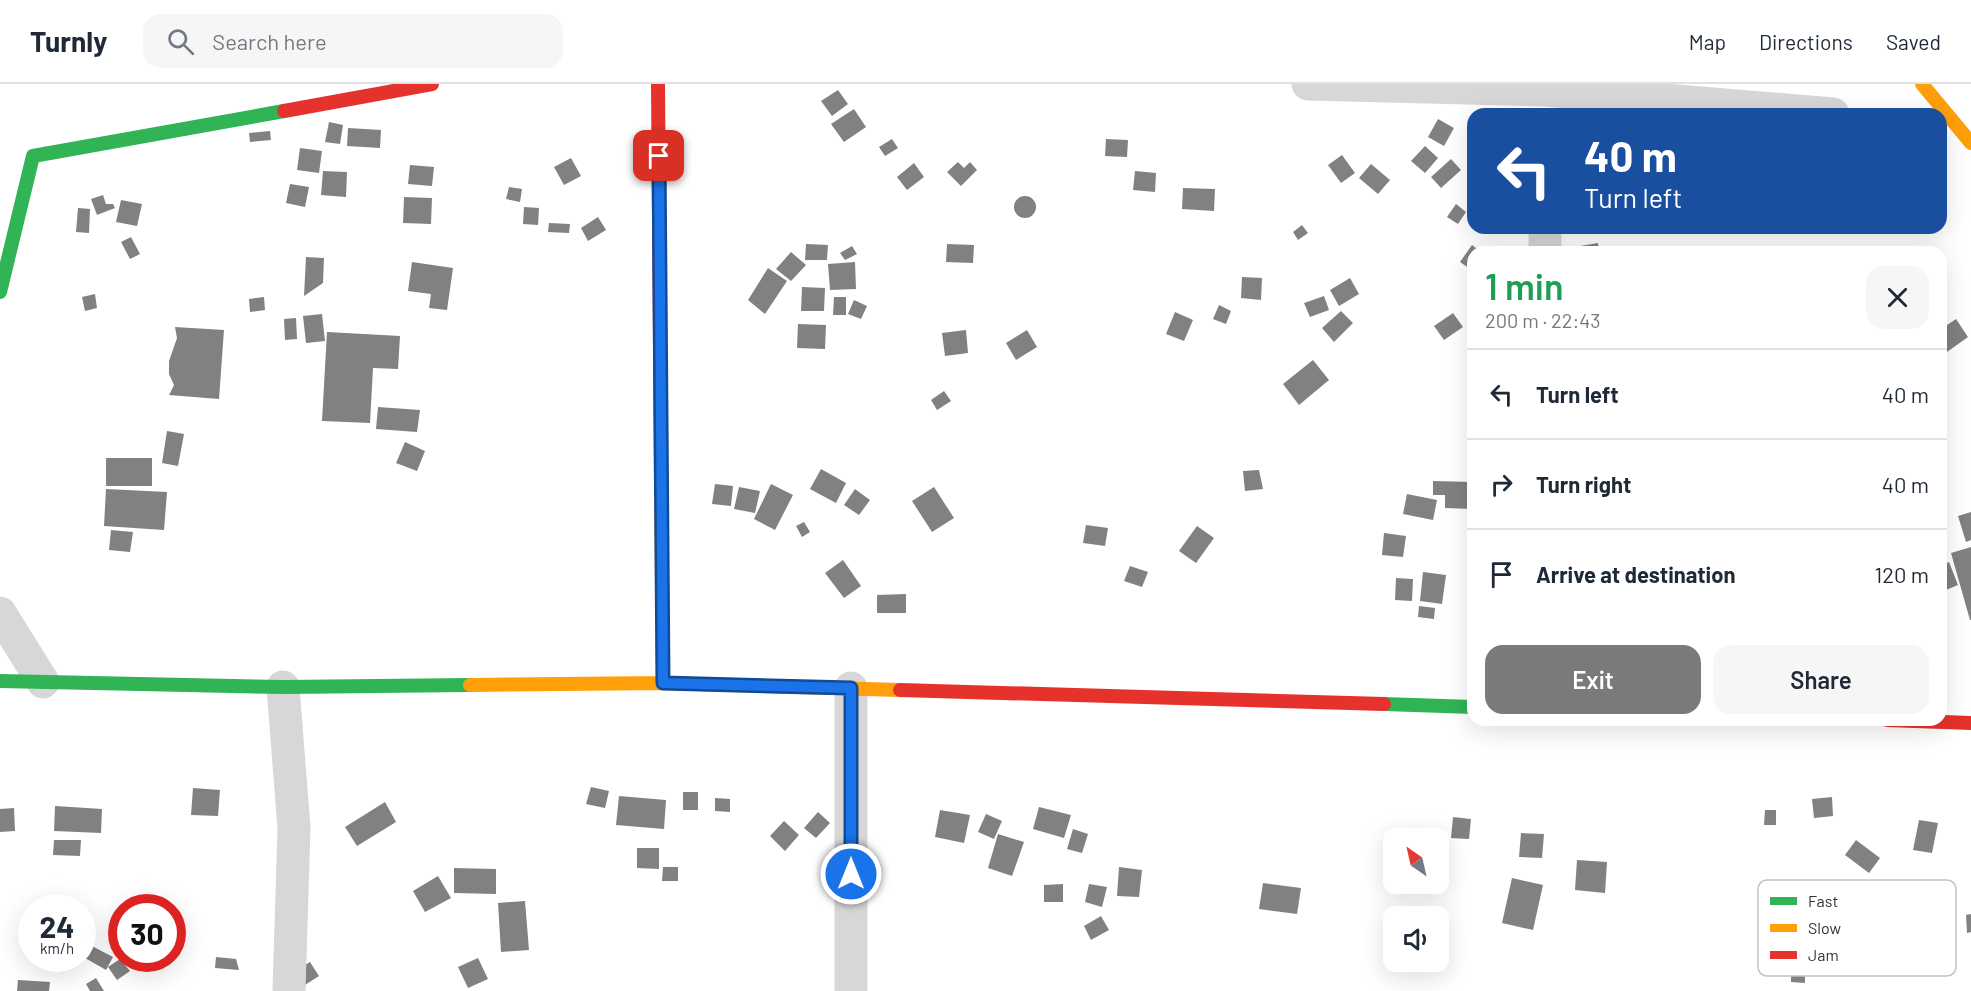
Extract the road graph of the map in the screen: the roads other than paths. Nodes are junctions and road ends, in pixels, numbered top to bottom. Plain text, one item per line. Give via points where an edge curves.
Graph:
1 (432, 84) edge
2 (658, 84) edge
3 (1308, 84) edge
4 (1923, 84) edge
5 (1545, 102) edge
6 (1689, 108) edge
7 (1940, 108) edge
8 (1947, 117) edge
9 (1956, 130) edge
10 (0, 292) edge
11 (0, 613) edge
12 (0, 681) edge
13 (43, 682) junction
14 (663, 683) junction
15 (283, 687) junction
16 (851, 688) junction
17 (1467, 707) edge
18 (1947, 722) edge
19 (1971, 723) edge
20 (289, 991) edge
21 (851, 991) edge

1 - 10 street via 33,156
2 - 14 street
3 - 5 street
4 - 7 street
5 - 6 street
8 - 9 street
11 - 13 street
12 - 13 street
13 - 15 street
14 - 15 street
14 - 16 street
15 - 20 street via 294,828
16 - 17 street
16 - 21 street
18 - 19 street

